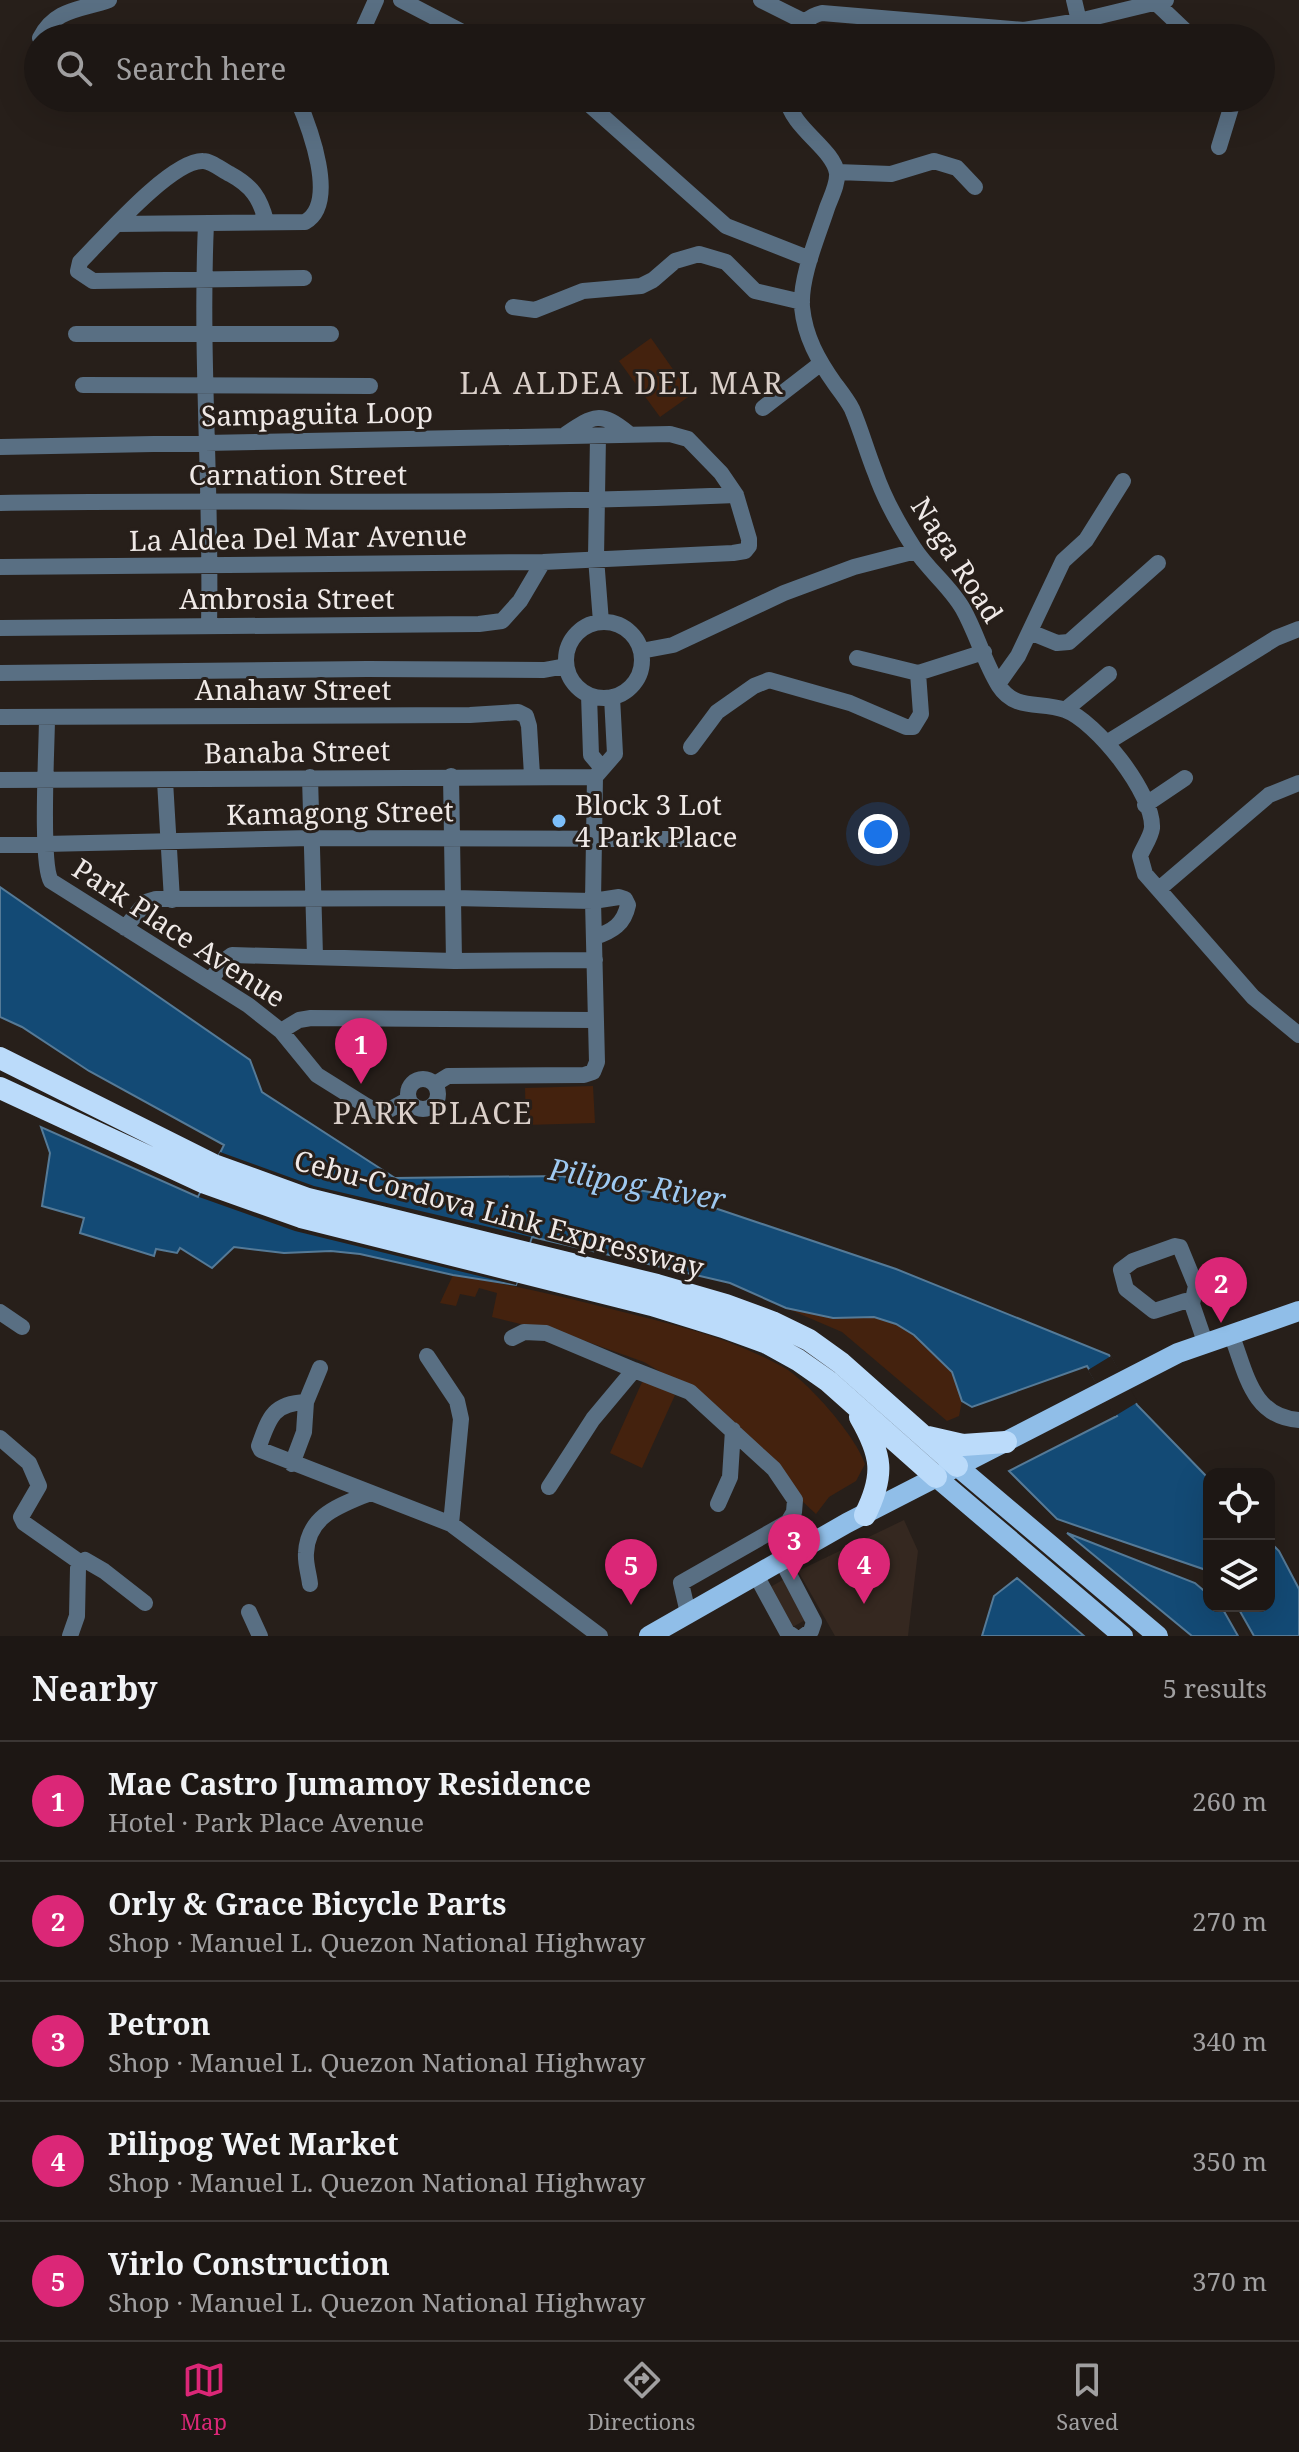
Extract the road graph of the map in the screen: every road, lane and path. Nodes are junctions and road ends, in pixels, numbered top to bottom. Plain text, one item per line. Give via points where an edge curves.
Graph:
1 (109, 0) edge
2 (376, 0) edge
3 (401, 0) edge
4 (761, 0) edge
5 (818, 0) edge
6 (1074, 0) edge
7 (1161, 2) edge
8 (830, 14) junction
9 (1079, 21) junction
10 (805, 22) joint
11 (51, 24) edge
12 (365, 24) edge
13 (447, 24) edge
14 (951, 24) edge
15 (1061, 24) edge
16 (1181, 24) edge
17 (303, 112) edge
18 (598, 112) edge
19 (792, 112) edge
20 (1230, 112) edge
21 (1219, 147) dead end
22 (837, 172) junction
23 (975, 187) dead end
24 (266, 221) junction
25 (117, 224) junction
26 (206, 224) junction
27 (810, 259) junction
28 (304, 278) dead end
29 (204, 279) junction
30 (802, 302) junction
31 (513, 307) dead end
32 (76, 334) dead end
33 (205, 334) junction
34 (331, 334) dead end
35 (820, 364) junction
36 (83, 385) dead end
37 (206, 385) junction
38 (370, 386) dead end
39 (763, 408) dead end
40 (628, 433) junction
41 (566, 434) junction
42 (598, 436) junction
43 (207, 443) junction
44 (0, 447) edge
45 (1123, 481) dead end
46 (736, 495) junction
47 (208, 500) junction
48 (596, 501) junction
49 (0, 503) edge
50 (916, 551) junction
51 (596, 558) junction
52 (543, 562) junction
53 (1158, 563) dead end
54 (211, 564) junction
55 (0, 567) edge
56 (601, 622) junction
57 (209, 625) junction
58 (0, 628) edge
59 (1299, 629) edge
60 (1030, 632) junction
61 (641, 651) junction
62 (984, 652) junction
63 (857, 658) dead end
64 (566, 666) junction
65 (0, 673) edge
66 (918, 673) junction
67 (1109, 674) dead end
68 (998, 684) junction
69 (589, 695) junction
70 (612, 697) junction
71 (1065, 710) junction
72 (0, 717) edge
73 (47, 717) junction
74 (1108, 742) junction
75 (691, 747) dead end
76 (599, 772) junction
77 (532, 775) junction
78 (451, 776) junction
79 (310, 777) junction
80 (1185, 778) dead end
81 (0, 780) edge
82 (47, 780) junction
83 (165, 781) junction
84 (1299, 783) edge
85 (1145, 805) junction
86 (594, 837) junction
87 (312, 838) junction
88 (452, 838) junction
89 (681, 839) dead end
90 (169, 842) junction
91 (46, 844) junction
92 (0, 845) edge
93 (1159, 889) junction
94 (453, 898) junction
95 (313, 899) junction
96 (172, 900) junction
97 (593, 901) junction
98 (125, 928) junction
99 (595, 937) junction
100 (315, 956) junction
101 (595, 960) junction
102 (454, 961) junction
103 (211, 980) junction
104 (594, 1020) junction
105 (281, 1031) junction
106 (1299, 1035) edge
107 (0, 1058) edge
108 (0, 1088) edge
109 (210, 1174) junction
110 (524, 1261) junction
111 (1192, 1304) junction
112 (1299, 1311) edge
113 (0, 1312) edge
114 (22, 1327) dead end
115 (1231, 1334) junction
116 (512, 1338) dead end
117 (1205, 1342) junction
118 (427, 1356) dead end
119 (320, 1368) dead end
120 (634, 1370) junction
121 (306, 1402) junction
122 (852, 1402) junction
123 (1299, 1420) edge
124 (733, 1430) junction
125 (923, 1435) junction
126 (0, 1438) edge
127 (1006, 1442) junction
128 (292, 1464) junction
129 (957, 1466) junction
130 (936, 1477) junction
131 (549, 1487) dead end
132 (370, 1493) junction
133 (718, 1504) dead end
134 (858, 1518) junction
135 (451, 1524) junction
136 (782, 1561) junction
137 (81, 1563) junction
138 (756, 1575) junction
139 (310, 1584) dead end
140 (145, 1603) dead end
141 (249, 1612) dead end
142 (688, 1613) junction
143 (70, 1636) edge
144 (260, 1636) edge
145 (600, 1636) edge
146 (649, 1636) edge
147 (793, 1636) edge
148 (804, 1636) edge
149 (1123, 1636) edge
150 (1158, 1636) edge

1 - 11 street via 64,13
2 - 12 street
3 - 13 street
4 - 10 street
5 - 8 street
6 - 9 street
7 - 9 street
7 - 16 street
8 - 10 street via 812,15
8 - 14 street
9 - 15 street
17 - 24 street via 318,159 320,207 305,222
18 - 27 street via 726,226
19 - 22 street
20 - 21 street
22 - 23 street via 891,174 934,161 957,168
22 - 27 street, Naga Road
24 - 25 street via 254,190 204,161 188,164
24 - 26 street
25 - 26 street
25 - 29 street via 80,262 78,271 85,277
26 - 29 street
27 - 30 street, Naga Road
28 - 29 street
29 - 33 street
30 - 31 street via 755,291 726,262 699,254 675,261 641,286 583,291 535,310
30 - 35 street, Naga Road via 804,329
32 - 33 street
33 - 34 street
33 - 37 street
35 - 39 street
35 - 50 street, Naga Road via 851,407 876,476
36 - 37 street
37 - 38 street
37 - 43 street
40 - 41 street via 611,419 599,418
40 - 42 street, Sampaguita Loop
40 - 46 street, Sampaguita Loop via 688,439
41 - 42 street, Sampaguita Loop
41 - 43 street, Sampaguita Loop
42 - 48 street
43 - 44 street, Sampaguita Loop
43 - 47 street
45 - 60 street via 1086,540 1063,561
46 - 48 street, Carnation Street
46 - 51 street, Sampaguita Loop via 749,539 745,551
47 - 48 street, Carnation Street
47 - 49 street, Carnation Street
47 - 54 street
48 - 51 street
50 - 61 street via 854,567 673,645
50 - 62 street, Naga Road via 963,608
51 - 52 street, La Aldea Del Mar Avenue
51 - 56 street
52 - 54 street, La Aldea Del Mar Avenue
52 - 57 street, Ambrosia Street via 502,621
53 - 60 street via 1069,642
54 - 55 street, La Aldea Del Mar Avenue
54 - 57 street
56 - 61 street via 628,630
56 - 64 street via 576,633 566,650
57 - 58 street, Ambrosia Street
59 - 74 street
60 - 68 street
61 - 70 street via 633,685
62 - 66 street
62 - 68 street, Naga Road
63 - 66 street
64 - 65 street
64 - 69 street via 572,681
66 - 75 street via 921,714 913,727 769,680 717,712
67 - 71 street
68 - 71 street via 1008,698 1021,704
69 - 70 street
69 - 76 street via 591,755
70 - 76 street via 615,754
71 - 74 street
72 - 73 street, Anahaw Street
73 - 77 street, Anahaw Street via 518,712 528,721
73 - 82 street, Park Place Avenue
74 - 85 street
76 - 77 street, Banaba Street
76 - 86 street
77 - 78 street, Banaba Street
78 - 79 street, Banaba Street
78 - 88 street
79 - 83 street, Banaba Street
79 - 87 street
80 - 85 street
81 - 82 street, Banaba Street
82 - 83 street, Banaba Street
82 - 91 street, Park Place Avenue
83 - 90 street
84 - 93 street via 1269,795
85 - 93 street via 1152,829 1140,864
86 - 88 street, Kamagong Street
86 - 89 street, Kamagong Street
86 - 97 street
87 - 88 street, Kamagong Street
87 - 90 street, Kamagong Street
87 - 95 street
88 - 94 street
90 - 91 street, Kamagong Street
90 - 96 street
91 - 92 street, Kamagong Street
91 - 98 street, Park Place Avenue via 51,881
93 - 106 street via 1253,997
94 - 95 street
94 - 97 street
94 - 102 street
95 - 96 street
95 - 100 street
96 - 98 street via 146,902
97 - 99 street
97 - 99 street via 619,897 628,905 617,927
98 - 103 street, Park Place Avenue
99 - 101 street
100 - 102 street
100 - 103 street via 232,955
101 - 102 street
101 - 104 street
103 - 105 street, Park Place Avenue
104 - 105 street via 311,1018
104 - 105 street, Park Place Avenue via 593,1072 448,1076 435,1084 423,1078 408,1090 409,1099 387,1111 371,1109 317,1075
107 - 109 highway, Cebu-Cordova Link Expressway
108 - 109 highway, Cebu-Cordova Link Expressway
109 - 110 highway, Cebu-Cordova Link Expressway
110 - 122 highway, Cebu-Cordova Link Expressway via 750,1337 798,1360
110 - 125 highway, Cebu-Cordova Link Expressway via 726,1305 786,1328 848,1369
111 - 111 street via 1185,1301 1154,1311 1126,1289 1121,1270 1180,1247 1196,1286
111 - 117 street
112 - 115 main road
113 - 114 street
115 - 117 main road
115 - 123 street via 1257,1400 1274,1415
116 - 120 street via 524,1332 546,1333
117 - 127 main road
118 - 135 street via 457,1401 461,1419
119 - 121 street
120 - 124 street via 690,1392
120 - 131 street via 593,1419
121 - 128 street via 304,1432
121 - 128 street via 279,1408 268,1420 259,1446
122 - 130 highway, Cebu-Cordova Link Expressway
122 - 134 highway via 879,1463 878,1483
124 - 133 street via 730,1477
124 - 142 street via 774,1469 795,1500 794,1512 788,1522 681,1583
125 - 127 highway via 963,1445
125 - 129 highway, Cebu-Cordova Link Expressway
126 - 137 street via 29,1463 39,1486 24,1508 24,1523
127 - 129 main road
128 - 132 street
129 - 130 main road
129 - 150 main road
130 - 134 main road
130 - 149 main road
132 - 135 street
132 - 139 street via 331,1509 311,1531 306,1555
134 - 136 main road
135 - 145 street
136 - 138 main road
136 - 148 street via 814,1622
137 - 140 street via 89,1562
137 - 143 street
138 - 142 main road
138 - 147 street
141 - 144 street
142 - 146 main road

